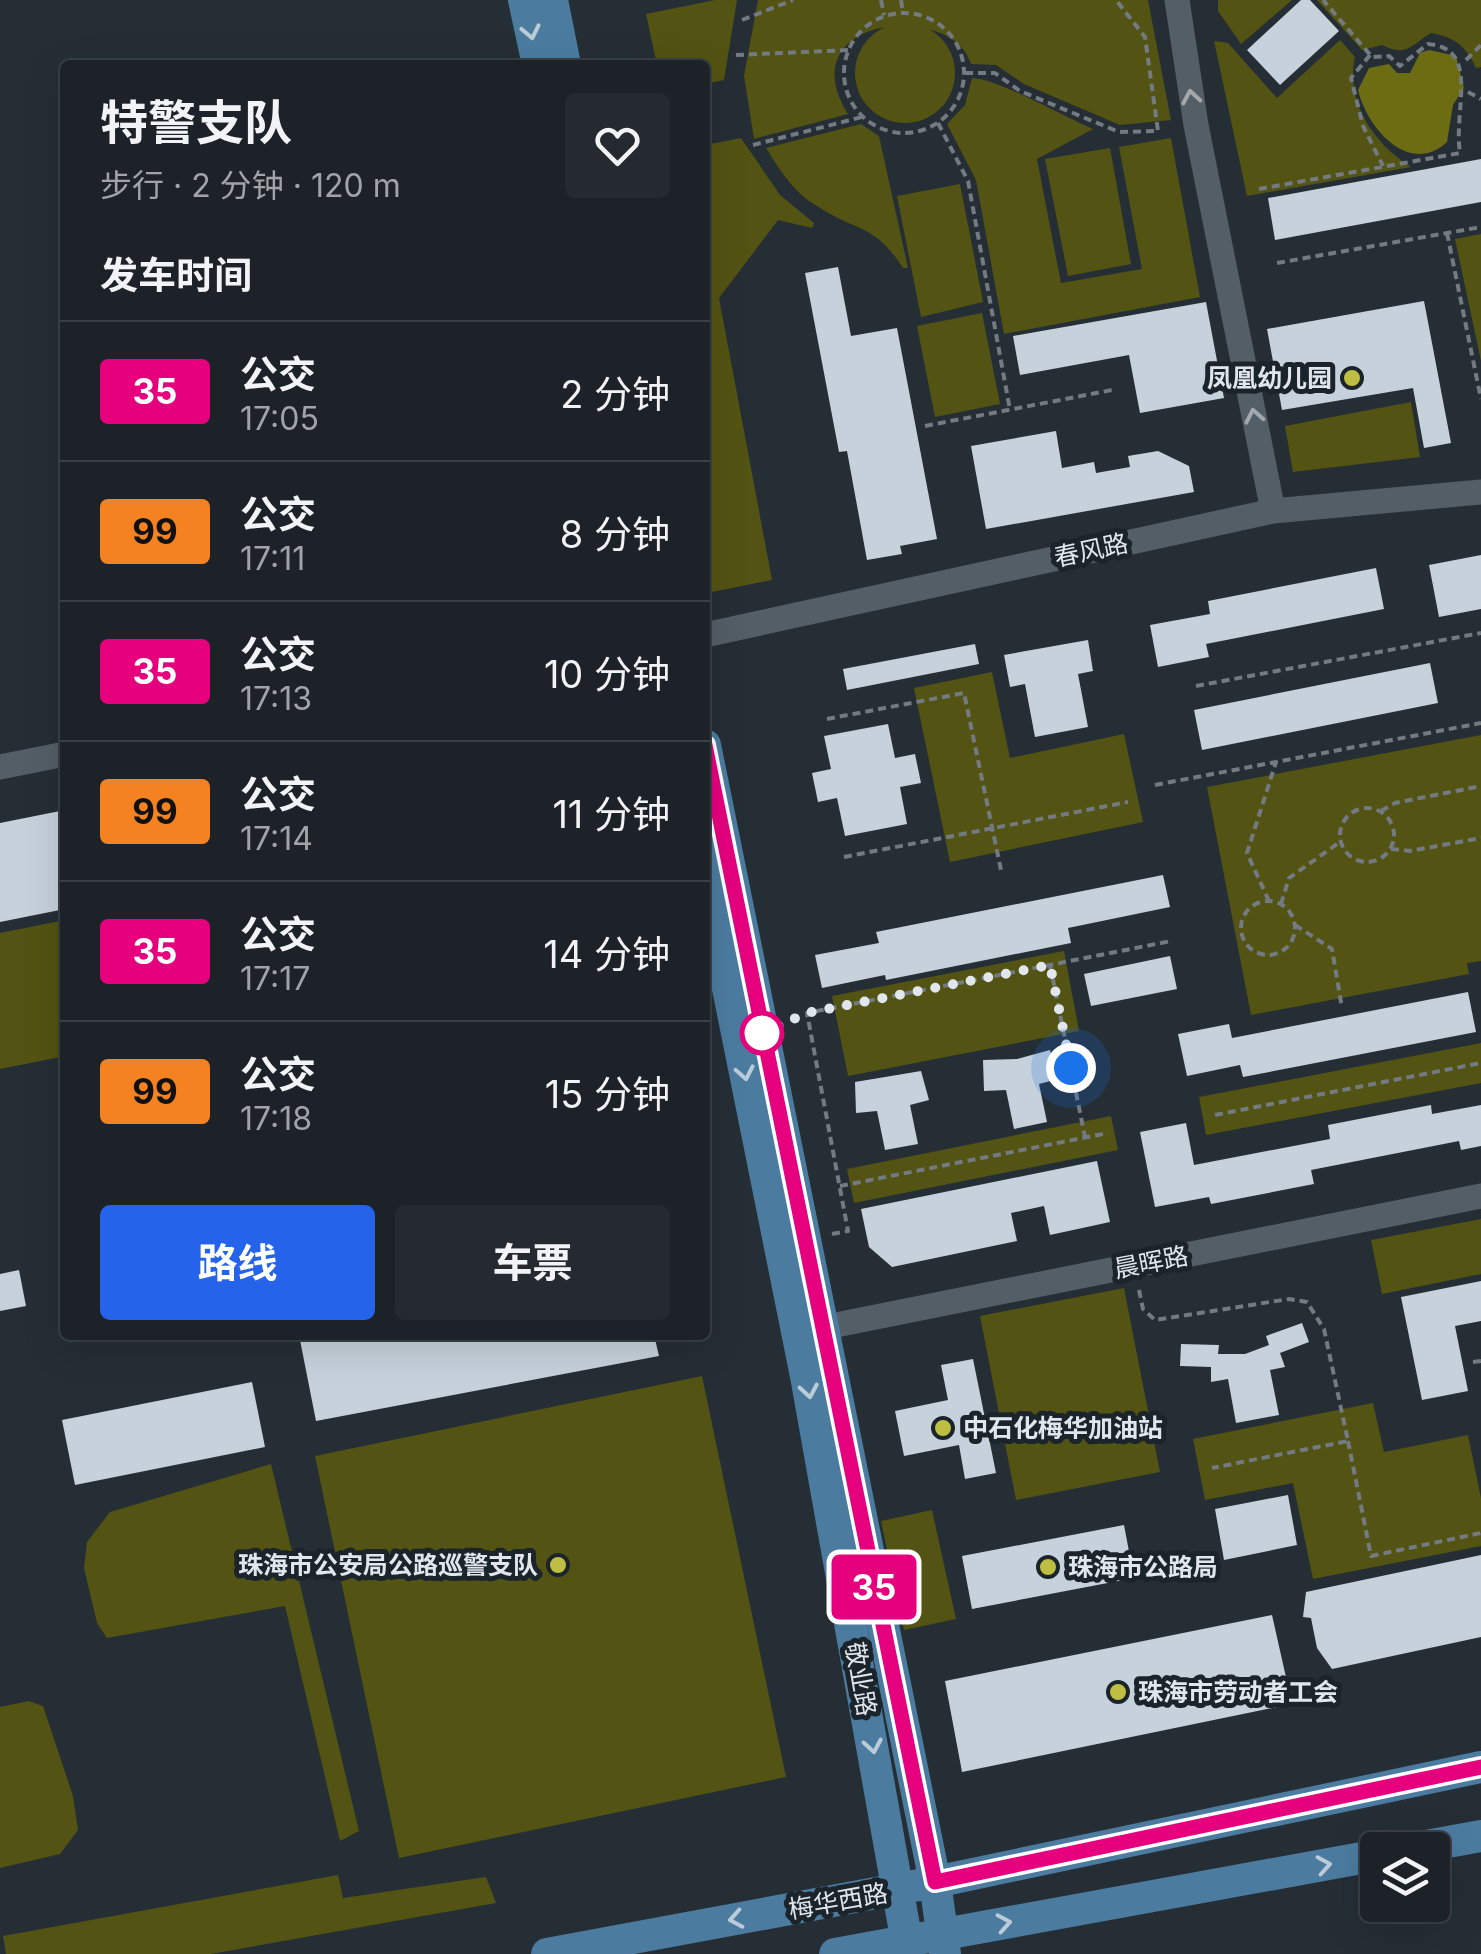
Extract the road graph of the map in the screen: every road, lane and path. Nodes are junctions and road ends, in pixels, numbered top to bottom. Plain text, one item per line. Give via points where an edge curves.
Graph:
1 (524, 0) edge
2 (552, 0) edge
3 (793, 0) edge
4 (881, 0) edge
5 (901, 0) edge
6 (1116, 0) edge
7 (1177, 0) edge
8 (1323, 0) edge
9 (903, 13) junction
10 (884, 17) junction
11 (742, 20) dead end
12 (1481, 44) edge
13 (850, 50) junction
14 (736, 54) dead end
15 (1370, 54) junction
16 (537, 60) edge
17 (564, 60) edge
18 (1466, 60) junction
19 (965, 73) junction
20 (1468, 92) junction
21 (1481, 99) edge
22 (862, 117) junction
23 (938, 123) junction
24 (752, 145) dead end
25 (1383, 167) junction
26 (1259, 190) dead end
27 (1481, 227) edge
28 (1447, 233) junction
29 (1278, 263) dead end
30 (1112, 390) dead end
31 (1481, 399) edge
32 (1010, 410) junction
33 (926, 426) dead end
34 (1481, 492) edge
35 (1273, 511) junction
36 (1481, 633) edge
37 (710, 634) edge
38 (1196, 686) dead end
39 (828, 718) dead end
40 (1481, 724) edge
41 (60, 755) edge
42 (1276, 762) junction
43 (0, 767) edge
44 (710, 770) edge
45 (1155, 785) dead end
46 (1481, 786) edge
47 (1128, 802) dead end
48 (1380, 811) junction
49 (992, 827) junction
50 (1481, 838) edge
51 (1341, 842) junction
52 (1391, 849) junction
53 (844, 857) dead end
54 (1000, 870) dead end
55 (710, 899) edge
56 (1270, 901) junction
57 (1281, 904) junction
58 (1295, 925) junction
59 (1172, 941) dead end
60 (1050, 965) junction
61 (1342, 1008) dead end
62 (1481, 1063) edge
63 (1215, 1115) dead end
64 (1108, 1133) dead end
65 (1085, 1138) junction
66 (840, 1186) junction
67 (1481, 1196) edge
68 (803, 1240) junction
69 (1134, 1266) junction
70 (821, 1328) junction
71 (1481, 1361) edge
72 (1473, 1362) dead end
73 (1348, 1441) junction
74 (1212, 1468) dead end
75 (1481, 1533) edge
76 (1481, 1767) edge
77 (1481, 1836) edge
78 (1450, 1842) edge
79 (1360, 1859) edge
80 (935, 1882) junction
81 (898, 1890) junction
82 (944, 1944) edge
83 (909, 1947) edge
84 (546, 1954) edge
85 (835, 1954) edge

1 -> 16 main road
2 - 17 main road
3 - 11 path
4 - 10 path
5 - 9 path
6 - 19 path via 1145,37 1158,132 1119,132 1020,92 995,73
35 -> 7 street
8 - 15 path
9 - 10 path
9 - 19 path via 939,24 953,37
10 - 13 path
12 - 18 path
13 - 14 path
13 - 22 path via 844,80
15 - 18 path via 1389,56 1400,66 1428,44 1457,50
15 - 25 path via 1351,78
18 - 20 path
19 - 23 path via 953,109
20 - 21 path
20 - 25 path via 1460,153
22 - 23 path via 899,133
22 - 24 path
23 - 32 path via 968,181
25 - 26 path
27 - 28 path
28 - 29 path
28 - 31 path
30 - 32 path
32 - 33 path
34 - 35 street, 春风路
35 - 37 street, 春风路
36 - 38 path
39 - 49 path via 964,693
40 - 42 path
41 - 43 street
42 - 45 path
42 - 56 path via 1247,853
44 - 68 main road, 敬业路
46 - 48 path via 1395,802
47 - 49 path
48 - 51 path via 1364,808 1348,816
48 - 52 path via 1392,824
49 - 53 path
49 - 54 path
50 - 52 path
51 - 52 path via 1360,861 1378,860
51 - 57 path via 1289,878
55 -> 81 main road, 敬业路 via 806,1376
56 - 57 path
56 - 58 path via 1256,903 1243,916 1242,934 1252,950 1279,952 1292,942
57 - 58 path
58 - 61 path via 1332,949
59 - 60 path
60 - 65 path
60 - 66 path via 807,1013
62 - 63 path
64 - 65 path
65 - 66 path
66 - 68 path via 848,1231
67 - 69 street, 晨晖路
68 - 70 main road, 敬业路
69 - 70 street, 晨晖路
69 - 73 path via 1142,1309 1155,1320 1270,1300 1307,1302 1324,1330
70 - 80 main road, 敬业路
71 - 72 path
73 - 74 path
73 - 75 path via 1372,1556
76 - 80 main road, 梅华西路
77 - 78 main road
82 -> 79 main road, 梅华西路
80 - 81 main road, 梅华西路
80 - 82 main road, 敬业路
81 - 83 main road, 敬业路
81 -> 84 main road, 梅华西路
82 - 83 main road, 梅华西路
83 - 85 main road, 梅华西路

